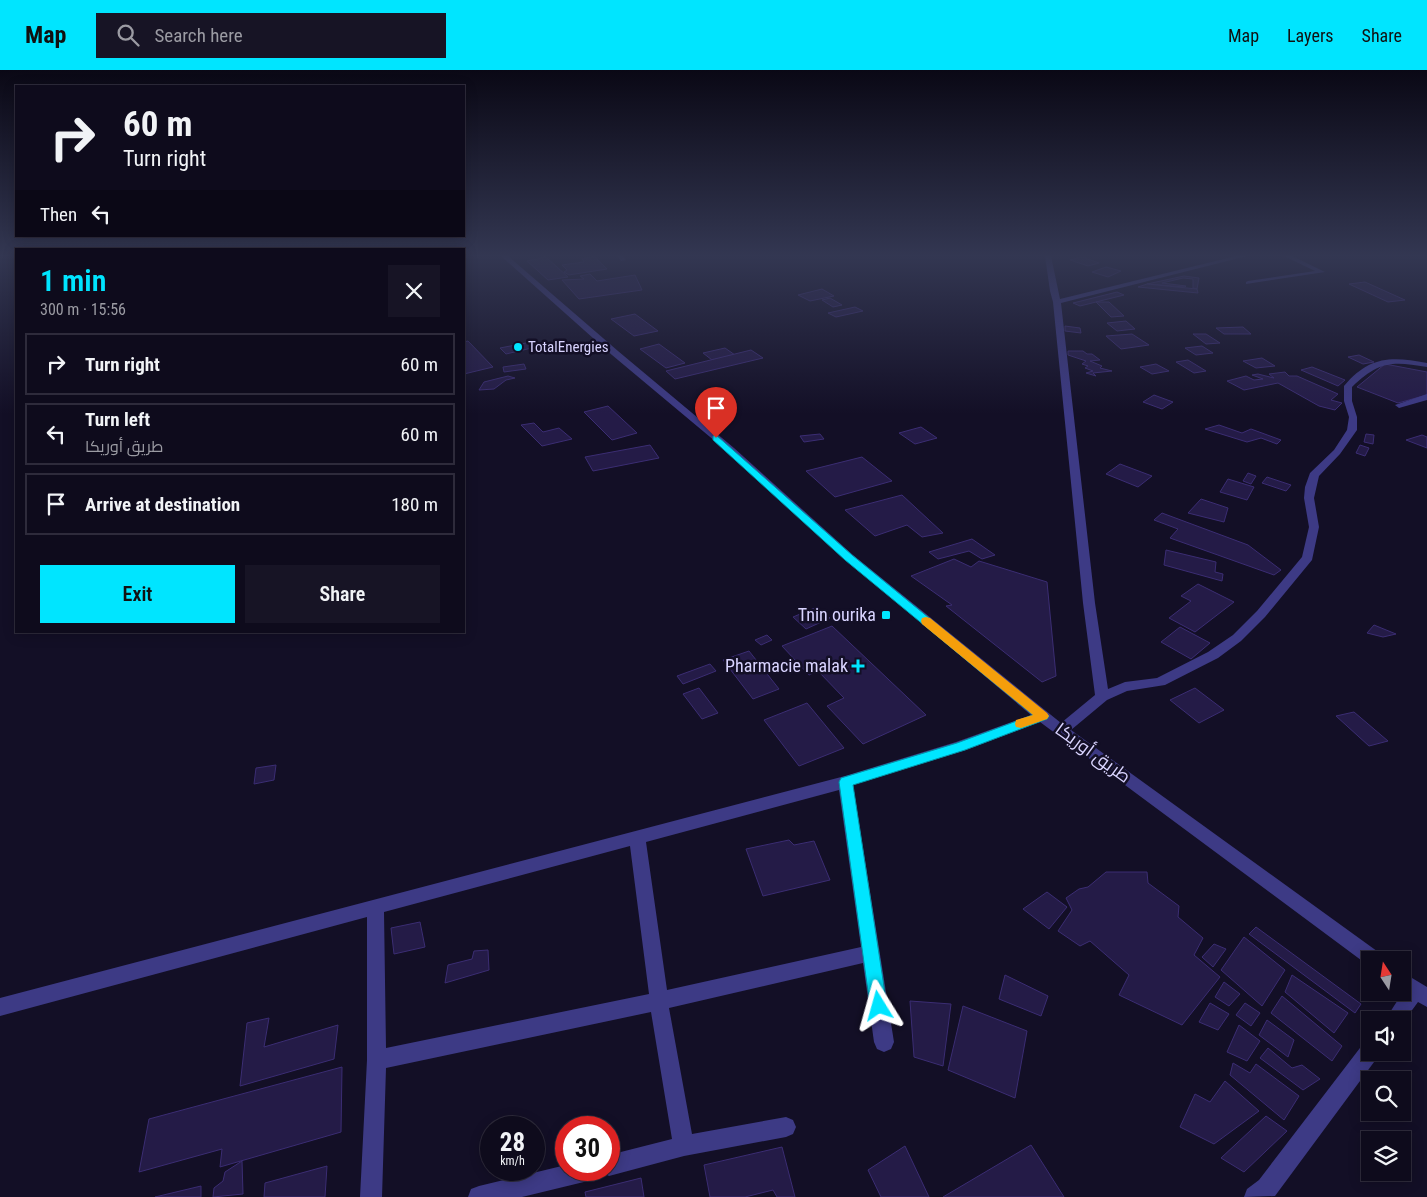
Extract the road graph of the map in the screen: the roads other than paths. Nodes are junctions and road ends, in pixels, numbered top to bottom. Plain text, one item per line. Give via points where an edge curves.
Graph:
1 (566, 309) edge
2 (1058, 309) edge
3 (1427, 365) edge
4 (1427, 397) edge
5 (1399, 405) dead end
6 (1102, 697) junction
7 (1042, 716) junction
8 (1061, 730) junction
9 (845, 782) junction
10 (637, 837) junction
11 (376, 906) junction
12 (1363, 951) edge
13 (871, 953) junction
14 (1415, 989) edge
15 (659, 1001) junction
16 (0, 1008) edge
17 (1400, 1011) edge
18 (884, 1042) dead end
19 (377, 1060) junction
20 (1362, 1061) edge
21 (786, 1127) dead end
22 (684, 1146) junction
23 (620, 1162) edge
24 (555, 1178) edge
25 (372, 1197) edge
26 (479, 1197) edge
27 (1255, 1197) edge

1 - 7 street, طريق أوريكا via 731,450 848,557
2 - 6 street
3 - 6 street via 1384,360 1374,364 1348,386 1352,430 1337,452 1314,475 1310,487 1314,527 1308,558 1243,632 1213,656 1160,682 1125,687
4 - 5 street
6 - 8 street
7 - 8 street, طريق أوريكا
7 - 9 street via 961,746
8 - 12 street, طريق أوريكا
9 - 10 street
9 - 13 street
10 - 11 street
10 - 15 street
11 - 16 street
11 - 19 street
13 - 15 street
13 - 18 street
14 - 17 street
15 - 19 street
15 - 22 street
19 - 25 street
20 - 27 street via 1267,1188
21 - 22 street
22 - 23 street
24 - 26 street

